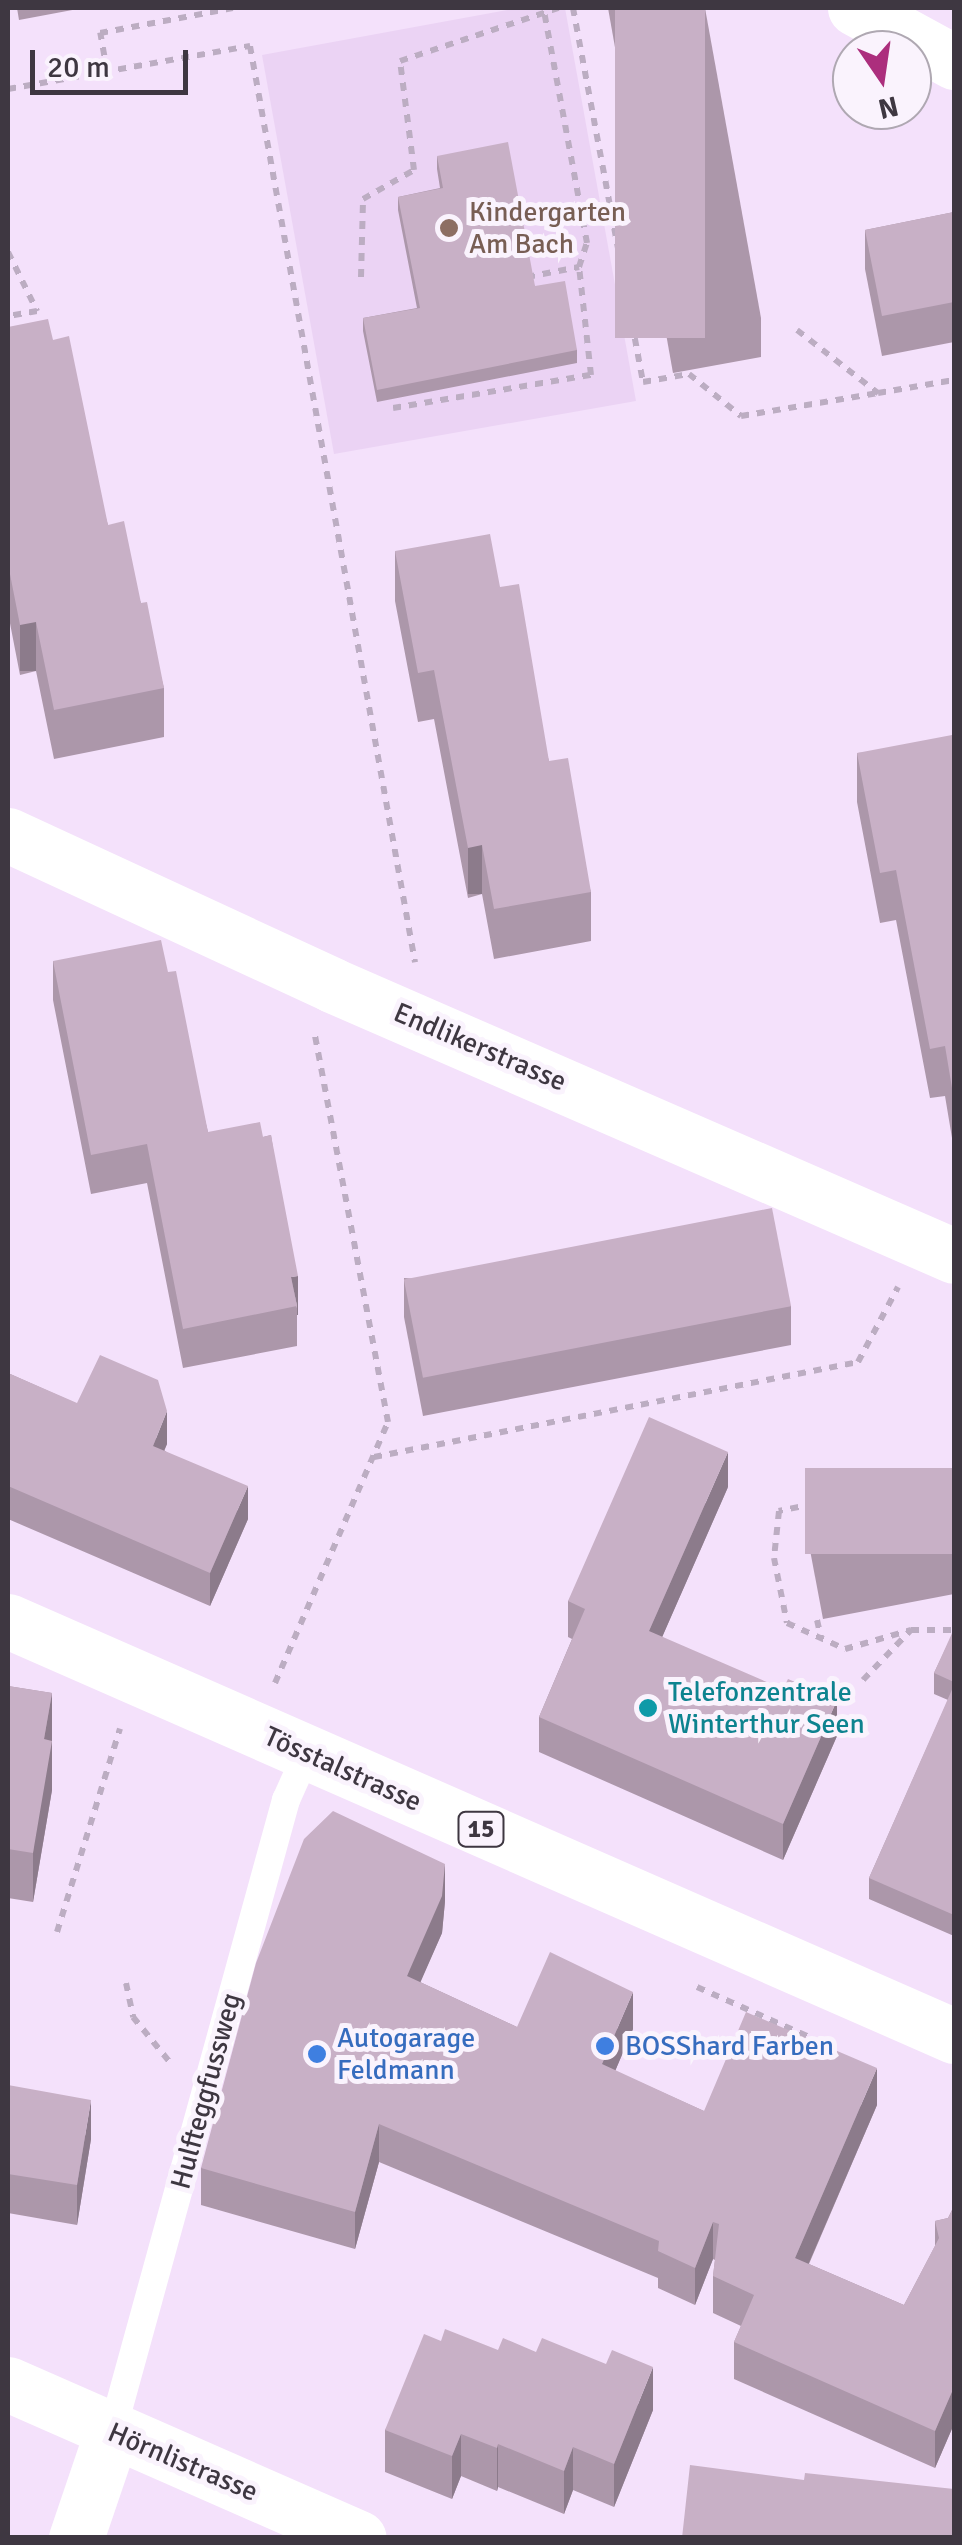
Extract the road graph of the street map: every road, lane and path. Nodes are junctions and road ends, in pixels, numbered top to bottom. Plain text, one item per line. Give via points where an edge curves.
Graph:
1 (232, 8) edge
2 (558, 8) edge
3 (574, 8) edge
4 (855, 8) edge
5 (544, 12) junction
6 (954, 62) edge
7 (107, 71) junction
8 (8, 89) edge
9 (8, 252) edge
10 (580, 267) junction
11 (361, 277) dead end
12 (523, 278) edge
13 (8, 316) edge
14 (798, 330) dead end
15 (954, 380) edge
16 (878, 392) junction
17 (393, 408) dead end
18 (8, 835) edge
19 (332, 986) junction
20 (395, 1010) junction
21 (938, 1249) edge
22 (373, 1457) junction
23 (817, 1504) edge
24 (817, 1620) dead end
25 (8, 1621) edge
26 (911, 1630) junction
27 (954, 1630) edge
28 (821, 1639) junction
29 (863, 1680) dead end
30 (275, 1684) dead end
31 (120, 1729) dead end
32 (307, 1753) junction
33 (57, 1932) dead end
34 (126, 1983) dead end
35 (954, 2036) edge
36 (204, 2099) junction
37 (8, 2384) edge
38 (112, 2432) junction
39 (76, 2538) edge
40 (359, 2538) edge

1 - 7 path via 100,34
2 - 5 path
3 - 16 path via 642,382 689,374 742,416
4 - 6 street
5 - 10 path via 587,243
5 - 11 path via 400,61 414,170 363,198
7 - 8 path
7 - 20 path via 250,46 416,960
9 - 13 path via 37,312
10 - 12 path
10 - 17 path via 591,375
14 - 16 path
15 - 16 path
18 - 19 street, Endlikerstrasse
19 - 20 street, Endlikerstrasse
19 - 22 path via 315,1033 388,1422
20 - 21 street, Endlikerstrasse
21 - 22 path via 858,1362
22 - 30 path
23 - 28 path via 779,1511 774,1558 787,1623
24 - 28 path
25 - 32 street, Tösstalstrasse / 15
26 - 27 path
26 - 28 path via 844,1650
26 - 29 path
31 - 33 path
32 - 35 street, Tösstalstrasse / 15
32 - 36 lane, Hulfteggfussweg via 286,1800
34 - 36 path via 133,2017 148,2040
36 - 38 lane, Hulfteggfussweg
37 - 38 street, Hörnlistrasse
38 - 39 street
38 - 40 street, Hörnlistrasse

